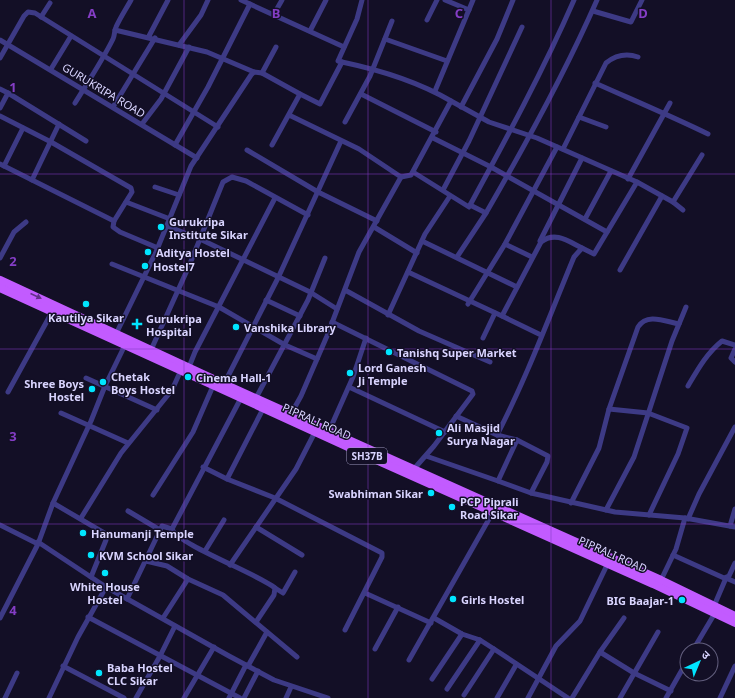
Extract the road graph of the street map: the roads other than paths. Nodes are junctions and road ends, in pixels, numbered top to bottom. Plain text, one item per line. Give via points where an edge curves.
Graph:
1 (131, 0) edge
2 (168, 0) edge
3 (208, 0) edge
4 (241, 0) edge
5 (282, 0) edge
6 (326, 0) edge
7 (362, 0) edge
8 (437, 0) edge
9 (445, 0) edge
10 (474, 0) edge
11 (513, 0) edge
12 (574, 0) edge
13 (597, 0) edge
14 (642, 0) edge
15 (50, 3) dead end
16 (250, 4) junction
17 (469, 10) junction
18 (592, 11) junction
19 (274, 14) junction
20 (41, 17) junction
21 (427, 20) dead end
22 (392, 21) dead end
23 (522, 27) dead end
24 (115, 30) junction
25 (310, 31) junction
26 (72, 36) junction
27 (149, 36) junction
28 (155, 38) junction
29 (385, 39) junction
30 (0, 40) edge
31 (8, 44) junction
32 (179, 45) junction
33 (276, 47) dead end
34 (344, 47) junction
35 (189, 48) junction
36 (103, 57) junction
37 (638, 57) dead end
38 (0, 58) edge
39 (223, 59) junction
40 (447, 61) junction
41 (342, 62) junction
42 (373, 68) junction
43 (51, 69) junction
44 (254, 72) junction
45 (262, 73) junction
46 (133, 76) junction
47 (595, 84) junction
48 (0, 89) edge
49 (84, 89) junction
50 (435, 91) junction
51 (8, 93) junction
52 (164, 93) junction
53 (300, 94) junction
54 (361, 94) junction
55 (451, 101) junction
56 (75, 103) dead end
57 (670, 103) dead end
58 (113, 107) junction
59 (461, 107) junction
60 (0, 108) edge
61 (193, 112) junction
62 (664, 114) junction
63 (288, 115) junction
64 (0, 116) edge
65 (480, 117) junction
66 (579, 117) junction
67 (345, 122) dead end
68 (60, 124) junction
69 (142, 124) junction
70 (606, 127) dead end
71 (23, 128) junction
72 (218, 128) junction
73 (511, 130) junction
74 (436, 132) junction
75 (708, 134) dead end
76 (530, 136) junction
77 (433, 138) junction
78 (86, 141) dead end
79 (341, 141) junction
80 (51, 142) junction
81 (175, 145) junction
82 (272, 145) dead end
83 (560, 148) junction
84 (247, 150) dead end
85 (463, 152) junction
86 (702, 155) dead end
87 (197, 158) junction
88 (582, 158) junction
89 (2, 165) edge
90 (491, 167) junction
91 (611, 171) junction
92 (413, 172) junction
93 (401, 177) junction
94 (506, 177) junction
95 (628, 179) junction
96 (32, 180) junction
97 (637, 182) junction
98 (155, 187) dead end
99 (443, 190) junction
100 (534, 190) junction
101 (318, 192) junction
102 (179, 195) junction
103 (450, 196) junction
104 (662, 196) junction
105 (275, 198) junction
106 (126, 202) junction
107 (673, 202) junction
108 (558, 204) junction
109 (470, 205) junction
110 (683, 210) dead end
111 (486, 213) junction
112 (308, 215) junction
113 (170, 219) junction
114 (585, 219) junction
115 (114, 221) junction
116 (377, 221) junction
117 (26, 222) dead end
118 (167, 226) junction
119 (374, 227) junction
120 (607, 232) junction
121 (200, 239) junction
122 (422, 241) junction
123 (505, 244) junction
124 (538, 246) junction
125 (158, 248) junction
126 (582, 248) junction
127 (417, 253) junction
128 (457, 257) junction
129 (532, 257) junction
130 (0, 258) edge
131 (325, 258) dead end
132 (243, 260) junction
133 (112, 264) dead end
134 (620, 270) dead end
135 (408, 272) junction
136 (488, 273) junction
137 (144, 278) junction
138 (278, 278) junction
139 (0, 280) edge
140 (517, 287) junction
141 (0, 288) edge
142 (345, 290) junction
143 (178, 291) junction
144 (310, 292) junction
145 (266, 300) junction
146 (468, 303) junction
147 (219, 307) junction
148 (686, 307) dead end
149 (338, 309) junction
150 (52, 312) junction
151 (495, 313) junction
152 (388, 315) junction
153 (300, 316) junction
154 (502, 316) junction
155 (332, 322) junction
156 (679, 324) junction
157 (252, 327) junction
158 (116, 334) junction
159 (541, 335) junction
160 (366, 338) junction
161 (483, 338) dead end
162 (126, 342) junction
163 (285, 345) junction
164 (735, 345) edge
165 (735, 349) edge
166 (151, 350) junction
167 (317, 359) junction
168 (490, 362) dead end
169 (735, 362) edge
170 (190, 367) junction
171 (181, 370) junction
172 (86, 378) dead end
173 (224, 384) junction
174 (105, 386) junction
175 (213, 386) junction
176 (688, 386) dead end
177 (348, 387) junction
178 (8, 392) dead end
179 (241, 398) junction
180 (256, 398) junction
181 (263, 409) junction
182 (609, 409) junction
183 (157, 410) junction
184 (61, 413) dead end
185 (648, 413) junction
186 (291, 414) junction
187 (456, 416) junction
188 (89, 424) junction
189 (734, 430) edge
190 (329, 431) junction
191 (315, 432) junction
192 (445, 432) junction
193 (498, 435) junction
194 (517, 440) junction
195 (128, 443) junction
196 (426, 456) junction
197 (203, 467) junction
198 (413, 470) junction
199 (227, 479) junction
200 (498, 481) junction
201 (531, 493) junction
202 (153, 495) dead end
203 (275, 498) junction
204 (53, 502) junction
205 (571, 503) junction
206 (735, 509) edge
207 (606, 510) junction
208 (128, 511) dead end
209 (493, 512) junction
210 (649, 515) junction
211 (81, 518) junction
212 (687, 518) junction
213 (224, 520) dead end
214 (0, 525) edge
215 (256, 527) junction
216 (732, 527) edge
217 (172, 529) junction
218 (160, 530) junction
219 (38, 543) junction
220 (205, 551) junction
221 (302, 555) dead end
222 (673, 555) junction
223 (146, 561) junction
224 (608, 563) junction
225 (735, 563) edge
226 (230, 565) junction
227 (295, 572) dead end
228 (91, 577) junction
229 (726, 578) junction
230 (188, 579) junction
231 (661, 580) junction
232 (735, 582) edge
233 (106, 587) junction
234 (276, 588) junction
235 (365, 593) junction
236 (126, 599) junction
237 (398, 608) junction
238 (715, 610) junction
239 (735, 616) edge
240 (88, 617) junction
241 (0, 618) edge
242 (163, 618) junction
243 (624, 618) dead end
244 (432, 621) junction
245 (256, 622) junction
246 (735, 622) edge
247 (175, 626) junction
248 (345, 630) dead end
249 (267, 632) junction
250 (658, 632) dead end
251 (462, 634) junction
252 (480, 640) junction
253 (697, 642) edge
254 (214, 647) junction
255 (375, 649) dead end
256 (494, 649) junction
257 (600, 652) junction
258 (160, 656) junction
259 (297, 657) dead end
260 (409, 660) dead end
261 (516, 665) junction
262 (63, 666) junction
263 (247, 666) junction
264 (735, 666) edge
265 (258, 671) junction
266 (17, 673) dead end
267 (634, 673) junction
268 (679, 675) edge
269 (198, 676) junction
270 (540, 678) junction
271 (432, 679) dead end
272 (292, 687) junction
273 (448, 689) dead end
274 (670, 691) junction
275 (464, 695) dead end
276 (230, 696) edge
277 (322, 697) edge
278 (5, 698) edge
279 (49, 698) edge
280 (124, 698) edge
281 (136, 698) edge
282 (184, 698) edge
283 (240, 698) edge
284 (244, 698) edge
285 (286, 698) edge
286 (328, 698) edge
287 (497, 698) edge
288 (528, 698) edge
289 (568, 698) edge
290 (572, 698) edge
291 (620, 698) edge
292 (666, 698) edge
293 (720, 698) edge

1 - 24 street
2 - 27 street
3 - 32 street
4 - 16 street
5 - 19 street
6 - 25 street
7 - 34 street via 357,19
8 - 21 street
9 - 17 street
10 - 17 street
11 - 59 street via 497,39
12 - 73 street
13 - 18 street
14 - 18 street via 630,22
15 - 20 street
16 - 19 street
16 - 39 street
17 - 40 street
18 - 76 street
19 - 25 street
20 - 26 street
20 - 31 street via 31,12 24,16
22 - 29 street
23 - 65 street
24 - 27 street
24 - 36 street
25 - 34 street
26 - 36 street
26 - 43 street
27 - 28 street
28 - 32 street
28 - 46 street
29 - 40 street
29 - 42 street
30 - 31 street, GURUKRIPA ROAD
31 - 38 street
31 - 43 street, GURUKRIPA ROAD
32 - 35 street
33 - 45 street
34 - 41 street via 338,61
35 - 39 street
35 - 52 street
36 - 46 street
36 - 49 street
37 - 47 street via 630,55 612,58 606,62
39 - 44 street
39 - 61 street
40 - 50 street
41 - 42 street
41 - 53 street via 320,104
42 - 50 street
42 - 54 street
43 - 49 street, GURUKRIPA ROAD
44 - 45 street
44 - 72 street
45 - 53 street
46 - 52 street
46 - 58 street
47 - 62 street
47 - 66 street
48 - 51 street
49 - 56 street
49 - 58 street, GURUKRIPA ROAD
50 - 55 street
51 - 60 street
51 - 68 street
52 - 61 street
52 - 69 street
53 - 63 street
54 - 67 street
54 - 74 street
55 - 59 street
55 - 74 street
57 - 62 street
58 - 69 street, GURUKRIPA ROAD
59 - 65 street
61 - 72 street
61 - 81 street
62 - 75 street
62 - 95 street
63 - 79 street
63 - 82 street
64 - 71 street
65 - 73 street
65 - 85 street
66 - 70 street
66 - 83 street
68 - 78 street
68 - 80 street
69 - 81 street, GURUKRIPA ROAD
71 - 80 street
71 - 89 street
72 - 87 street
73 - 76 street
73 - 90 street
74 - 77 street
76 - 83 street
76 - 94 street
77 - 85 street
77 - 92 street
79 - 93 street via 359,149
79 - 101 street
80 - 96 street
80 - 106 street via 131,188 132,192
81 - 87 street, GURUKRIPA ROAD
83 - 88 street
83 - 100 street
84 - 101 street
85 - 90 street
85 - 99 street
86 - 107 street
87 - 102 street
88 - 91 street
88 - 108 street
89 - 96 street
90 - 94 street
90 - 109 street
91 - 95 street
91 - 114 street
92 - 93 street via 411,176
92 - 99 street
93 - 116 street
94 - 100 street
94 - 111 street
95 - 97 street
96 - 115 street
97 - 104 street
97 - 120 street
98 - 102 street
99 - 103 street
100 - 108 street
100 - 123 street
101 - 112 street
101 - 116 street
102 - 113 street
103 - 109 street via 469,208
103 - 122 street
104 - 107 street
104 - 134 street
105 - 112 street
105 - 121 street via 262,188 246,181 232,176 228,178 223,182
105 - 132 street
106 - 113 street
106 - 115 street
107 - 110 street
108 - 114 street
108 - 124 street
109 - 111 street
111 - 128 street
112 - 138 street
113 - 118 street
114 - 120 street
115 - 125 street via 115,230
116 - 119 street
117 - 130 street via 14,232
118 - 121 street
118 - 125 street
119 - 127 street
119 - 142 street via 359,252
120 - 126 street via 594,254
121 - 132 street
121 - 143 street
122 - 127 street
122 - 128 street
123 - 129 street
123 - 136 street
124 - 126 street via 550,236
124 - 129 street
125 - 137 street
126 - 159 street via 574,257
127 - 135 street
128 - 136 street
129 - 140 street
131 - 144 street
132 - 138 street
132 - 147 street
133 - 137 street
135 - 146 street
135 - 152 street
136 - 140 street
136 - 146 street
137 - 143 street
137 - 158 street
138 - 144 street
138 - 145 street
139 -> 158 main road
140 - 154 street
141 - 150 main road, PIPRALI ROAD / SH37B
142 - 149 street
142 - 152 street
143 - 147 street
143 - 166 street
144 - 149 street
144 - 153 street
145 - 153 street
145 - 157 street
146 - 151 street
147 - 157 street
147 - 170 street
148 - 156 street
149 - 155 street
150 - 162 main road, PIPRALI ROAD / SH37B
150 - 178 street
151 - 154 street
151 - 161 street
152 - 168 street
153 - 163 street
154 - 159 street
155 - 160 street
155 - 167 street
156 - 182 street via 655,319 641,322 634,335
156 - 185 street
157 - 163 street
157 - 173 street
158 - 162 main road
159 - 193 street via 531,364
160 - 177 street
160 - 187 street via 472,391 473,394
162 - 166 main road
162 - 171 main road, PIPRALI ROAD / SH37B
162 - 174 street
163 - 167 street
163 - 180 street
164 - 176 street via 722,341 715,346
165 - 169 street via 731,358
166 - 170 main road
167 - 186 street
170 - 173 main road
171 - 175 main road, PIPRALI ROAD / SH37B
171 - 183 street via 172,390
172 - 174 street
173 - 180 main road
174 - 183 street
174 - 188 street
175 - 179 main road, PIPRALI ROAD / SH37B
175 - 202 street via 193,432
177 - 190 street
177 - 192 street
179 - 181 main road, PIPRALI ROAD / SH37B
179 - 197 street
180 - 186 main road
181 - 191 main road, PIPRALI ROAD / SH37B
181 - 199 street
182 - 185 street
182 - 205 street via 599,448
183 - 195 street
184 - 188 street
185 - 207 street via 634,457
185 - 210 street via 687,428 678,454
186 - 190 main road
187 - 192 street
187 - 193 street
188 - 195 street
188 - 204 street
189 - 212 street
190 - 198 main road
191 - 203 street via 296,469
191 - 209 main road, PIPRALI ROAD / SH37B
192 - 196 street
193 - 194 street
194 - 200 street
194 - 201 street via 548,456 548,462
195 - 211 street via 108,471
196 - 198 street
196 - 200 street
197 - 199 street
197 - 217 street
198 - 231 main road
199 - 203 street
200 - 201 street
201 - 205 street
203 - 215 street
203 - 235 street via 380,552 382,557
204 - 211 street
204 - 219 street
205 - 207 street
206 - 216 street
207 - 210 street
208 - 218 street
209 - 224 main road, PIPRALI ROAD / SH37B
209 - 244 street
210 - 212 street
211 - 228 street via 108,537
212 - 216 street
212 - 222 street
213 - 220 street
214 - 219 street
215 - 221 street
215 - 226 street
217 - 218 street via 163,525
217 - 220 street via 175,534
218 - 223 street
219 - 228 street
219 - 241 street
220 - 226 street
222 - 229 street
222 - 231 street
223 - 230 street via 167,566
223 - 236 street
224 - 238 main road, PIPRALI ROAD / SH37B
224 - 270 street via 580,621 556,646
225 - 229 street
226 - 234 street
227 - 234 street via 283,593
228 - 233 street
229 - 232 street
229 - 238 street
230 - 242 street
230 - 245 street via 223,595
231 - 238 main road
233 - 236 street
233 - 240 street
234 - 245 street
235 - 237 street
235 - 248 street
236 - 242 street
237 - 244 street
237 - 255 street
238 - 239 main road
238 - 246 main road, PIPRALI ROAD / SH37B
238 - 253 street
240 - 258 street
240 - 262 street
242 - 247 street
243 - 257 street
244 - 251 street
244 - 260 street
245 - 249 street
247 - 254 street
247 - 258 street
249 - 259 street
249 - 263 street
250 - 267 street
251 - 252 street
251 - 271 street
252 - 256 street
252 - 273 street
254 - 263 street
254 - 269 street
256 - 261 street
256 - 275 street
257 - 267 street
257 - 290 street
258 - 269 street
258 - 281 street
261 - 270 street
261 - 287 street
262 - 279 street
262 - 280 street
263 - 265 street
263 - 276 street
264 - 293 street
265 - 272 street
265 - 284 street
266 - 278 street
267 - 274 street
267 - 291 street
268 - 274 street
269 - 276 street
269 - 282 street
270 - 288 street
270 - 289 street
272 - 277 street
272 - 285 street
274 - 292 street
276 - 283 street
277 - 286 street

